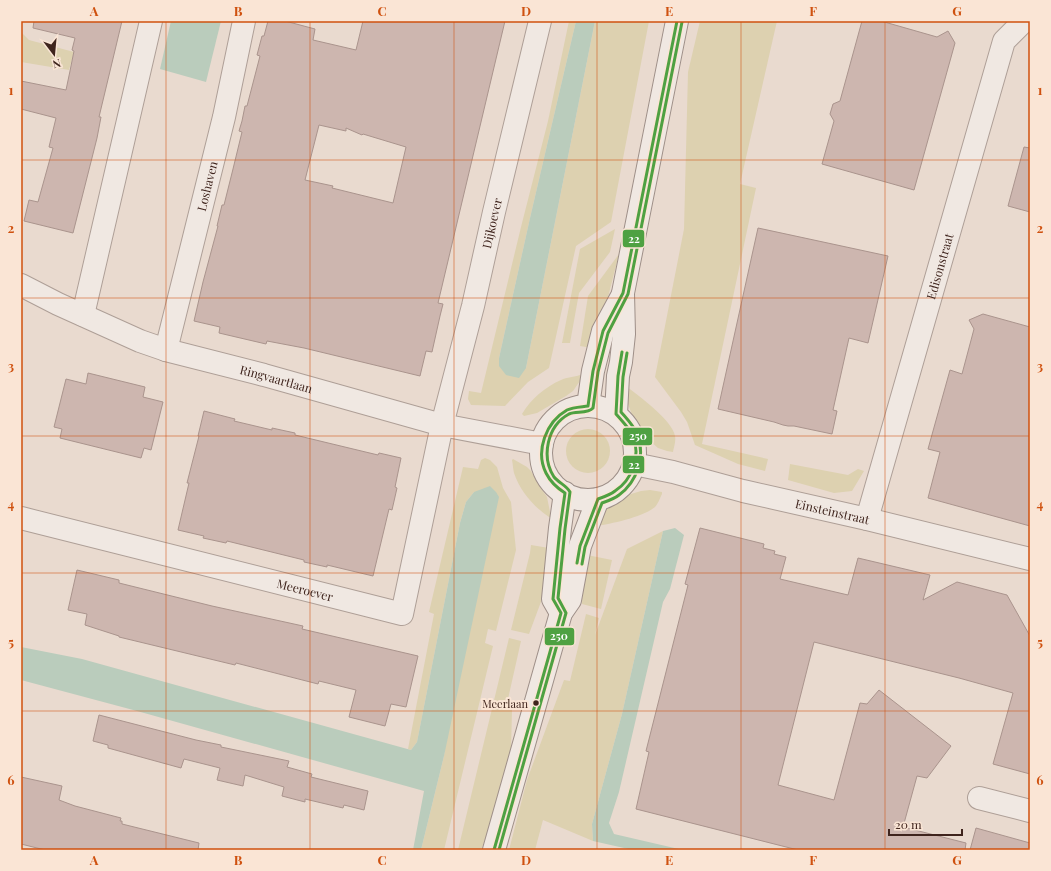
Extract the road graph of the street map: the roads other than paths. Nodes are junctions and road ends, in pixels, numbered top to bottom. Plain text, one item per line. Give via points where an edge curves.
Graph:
1 (150, 21) edge
2 (244, 21) edge
3 (540, 21) edge
4 (677, 21) edge
5 (1024, 21) edge
6 (21, 285) edge
7 (623, 293) junction
8 (83, 315) junction
9 (166, 350) junction
10 (588, 406) junction
11 (616, 414) junction
12 (442, 425) junction
13 (542, 444) junction
14 (634, 464) junction
15 (565, 493) junction
16 (598, 499) junction
17 (21, 518) edge
18 (867, 519) junction
19 (1030, 559) edge
20 (561, 613) junction
21 (979, 798) dead end
22 (1030, 811) edge
23 (494, 850) edge

1 - 8 street
2 - 9 street, Loshaven via 224,117
3 - 12 street, Dijkoever via 473,306
4 - 7 street
5 - 18 street, Edisonstraat via 1004,41
6 - 8 street, Ringvaartlaan
7 - 10 street via 603,331 592,371
7 - 11 street via 624,334
8 - 9 street, Ringvaartlaan
9 - 12 street, Ringvaartlaan
10 - 11 street
10 - 13 street via 567,410 558,416 545,434
11 - 14 street via 633,437 636,455
12 - 13 street, Ringvaartlaan
12 - 17 street, Meeroever via 402,614
13 - 15 street via 541,454 545,472 550,481
14 - 16 street via 625,483
14 - 18 street, Einsteinstraat
15 - 16 street via 581,499
15 - 20 street via 554,599
16 - 20 street via 580,546 570,600
18 - 19 street, Einsteinstraat
20 - 23 street
21 - 22 street

